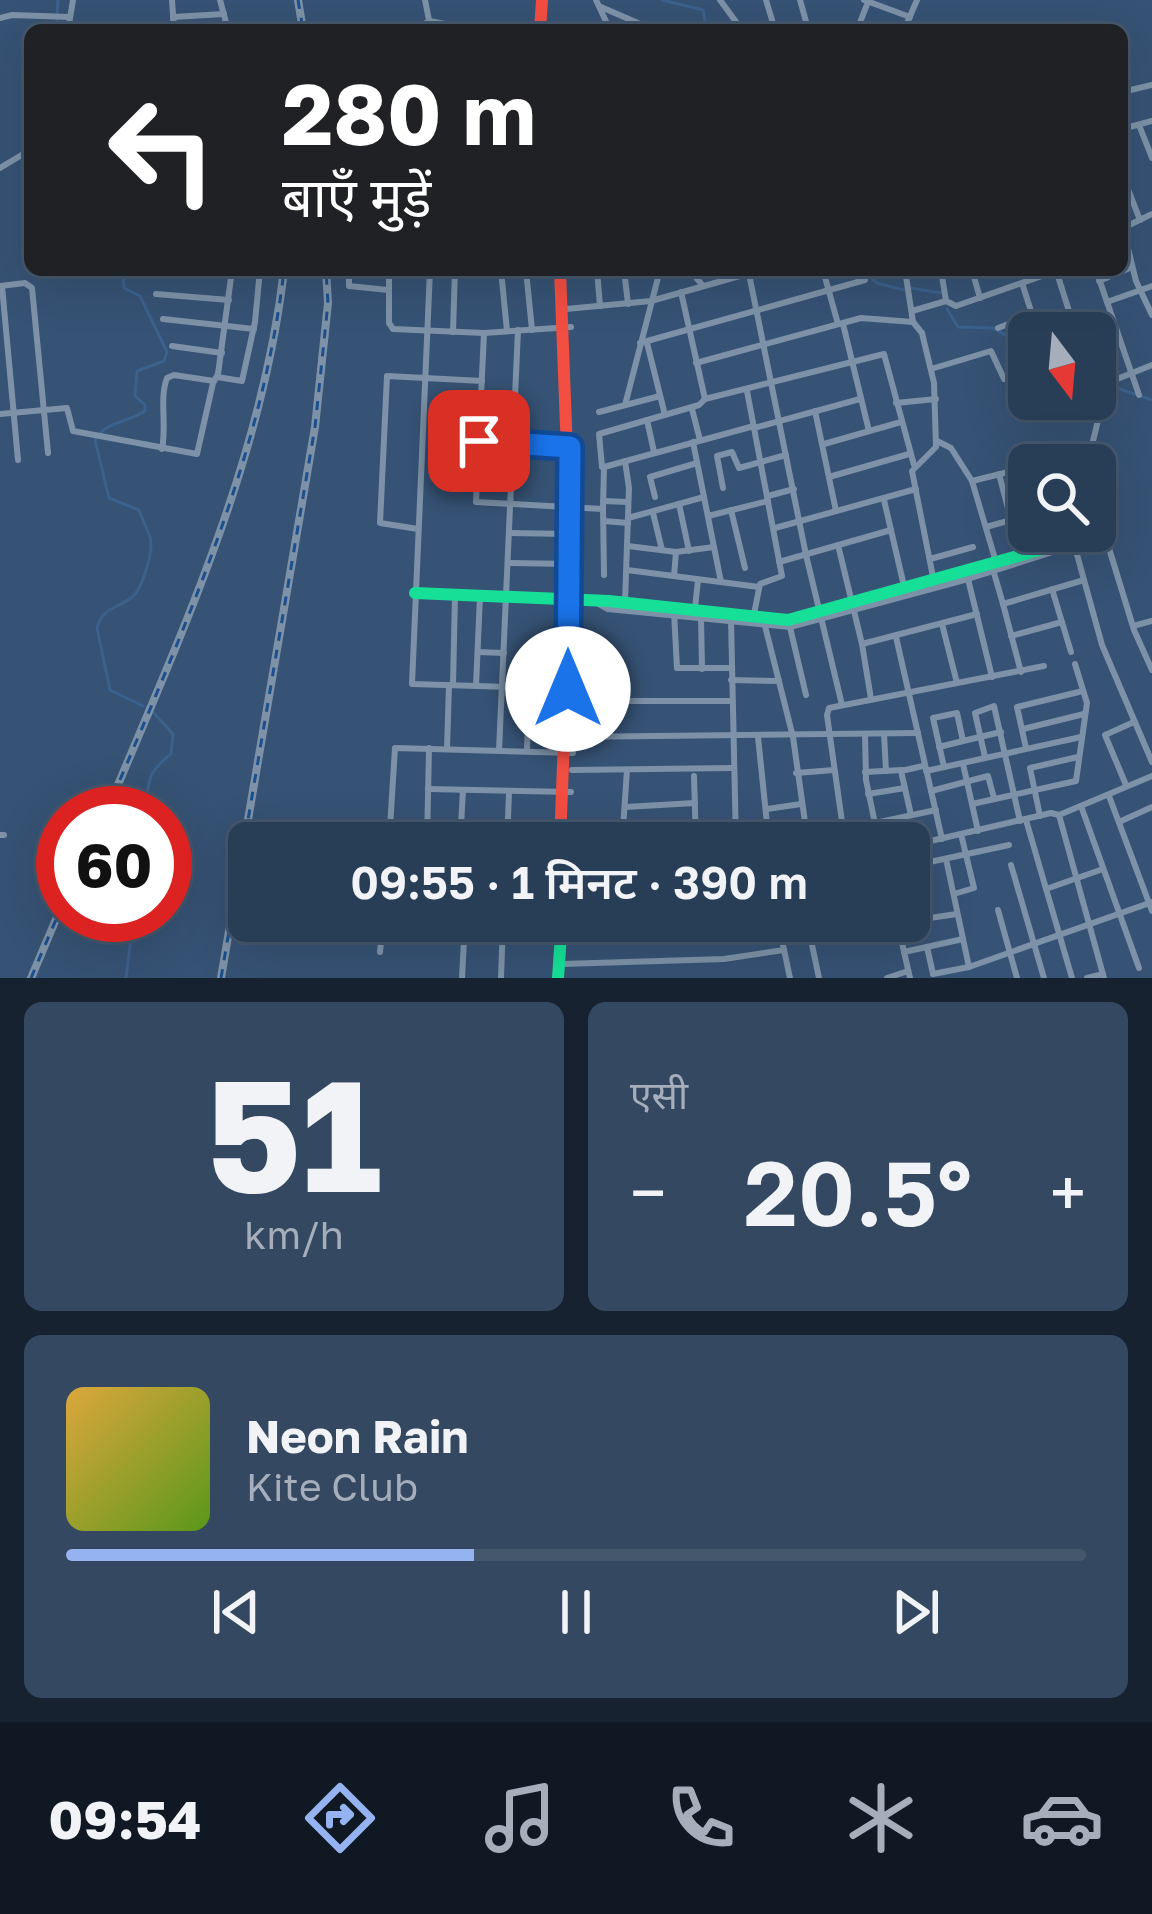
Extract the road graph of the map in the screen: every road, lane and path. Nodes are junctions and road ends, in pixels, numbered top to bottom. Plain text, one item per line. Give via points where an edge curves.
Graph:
1 (73, 0) edge
2 (172, 0) edge
3 (220, 0) edge
4 (917, 0) edge
5 (866, 1) edge
6 (598, 3) edge
7 (224, 14) junction
8 (910, 16) junction
9 (70, 17) junction
10 (173, 17) junction
11 (0, 19) edge
12 (69, 24) edge
13 (174, 24) edge
14 (226, 24) edge
15 (642, 24) edge
16 (907, 24) edge
17 (1152, 122) edge
18 (1139, 125) junction
19 (1128, 127) edge
20 (1152, 158) edge
21 (1128, 189) edge
22 (1152, 214) edge
23 (1140, 220) junction
24 (1128, 225) edge
25 (1128, 251) edge
26 (1132, 267) junction
27 (1128, 269) edge
28 (231, 276) edge
29 (259, 276) edge
30 (349, 276) edge
31 (389, 276) edge
32 (430, 276) edge
33 (455, 276) edge
34 (502, 276) edge
35 (527, 276) edge
36 (563, 276) edge
37 (598, 276) edge
38 (625, 276) edge
39 (658, 276) edge
40 (695, 276) edge
41 (741, 276) edge
42 (749, 276) edge
43 (825, 276) edge
44 (906, 276) edge
45 (942, 276) edge
46 (974, 276) edge
47 (1041, 276) edge
48 (1058, 276) edge
49 (1098, 276) edge
50 (1109, 276) edge
51 (865, 280) dead end
52 (1099, 280) junction
53 (1022, 284) junction
54 (1, 286) edge
55 (703, 286) junction
56 (1152, 286) edge
57 (388, 290) junction
58 (1140, 291) junction
59 (681, 292) junction
60 (829, 292) junction
61 (156, 294) dead end
62 (980, 298) junction
63 (229, 300) junction
64 (651, 301) junction
65 (946, 301) junction
66 (1107, 302) junction
67 (628, 304) junction
68 (600, 306) junction
69 (566, 309) junction
70 (912, 310) junction
71 (757, 311) junction
72 (1031, 312) edge
73 (1069, 312) edge
74 (1152, 315) edge
75 (163, 319) dead end
76 (913, 322) junction
77 (840, 323) junction
78 (226, 324) junction
79 (1008, 324) edge
80 (568, 327) junction
81 (254, 328) junction
82 (998, 328) dead end
83 (426, 330) junction
84 (518, 330) junction
85 (532, 330) junction
86 (507, 331) junction
87 (689, 331) junction
88 (453, 332) junction
89 (484, 333) junction
90 (644, 342) junction
91 (764, 345) junction
92 (172, 346) dead end
93 (222, 353) junction
94 (851, 361) junction
95 (696, 363) junction
96 (1152, 365) edge
97 (931, 369) junction
98 (1132, 373) junction
99 (216, 379) junction
100 (424, 379) junction
101 (1004, 379) dead end
102 (1116, 379) edge
103 (482, 382) junction
104 (771, 384) junction
105 (747, 391) junction
106 (1138, 395) dead end
107 (660, 396) junction
108 (705, 399) junction
109 (936, 399) junction
110 (860, 400) junction
111 (896, 403) junction
112 (625, 405) junction
113 (691, 407) junction
114 (43, 410) junction
115 (815, 411) junction
116 (599, 412) dead end
117 (14, 413) junction
118 (0, 414) edge
119 (664, 415) junction
120 (647, 420) junction
121 (778, 421) junction
122 (901, 422) junction
123 (754, 427) junction
124 (868, 431) junction
125 (937, 440) junction
126 (479, 441) junction
127 (696, 441) junction
128 (512, 443) junction
129 (822, 445) junction
130 (573, 447) junction
131 (161, 449) junction
132 (657, 452) junction
133 (48, 453) dead end
134 (909, 454) junction
135 (786, 455) junction
136 (18, 460) dead end
137 (625, 461) junction
138 (760, 462) junction
139 (697, 463) junction
140 (914, 465) junction
141 (602, 469) junction
142 (665, 472) junction
143 (1008, 472) edge
144 (999, 474) junction
145 (829, 477) junction
146 (972, 481) junction
147 (723, 488) dead end
148 (794, 489) junction
149 (916, 489) junction
150 (655, 497) dead end
151 (704, 497) junction
152 (768, 498) junction
153 (884, 498) junction
154 (628, 502) junction
155 (679, 504) junction
156 (603, 505) junction
157 (509, 506) junction
158 (573, 507) junction
159 (1008, 508) edge
160 (731, 510) junction
161 (653, 511) junction
162 (836, 511) junction
163 (708, 516) junction
164 (628, 520) junction
165 (800, 520) junction
166 (604, 521) junction
167 (1008, 521) edge
168 (986, 527) junction
169 (773, 528) junction
170 (418, 529) junction
171 (891, 530) junction
172 (509, 533) junction
173 (569, 534) junction
174 (838, 545) junction
175 (627, 546) junction
176 (714, 547) junction
177 (973, 547) dead end
178 (662, 550) junction
179 (689, 551) junction
180 (676, 552) junction
181 (1022, 552) edge
182 (1035, 552) edge
183 (1079, 552) edge
184 (1112, 552) edge
185 (806, 554) junction
186 (929, 559) junction
187 (779, 562) junction
188 (509, 563) junction
189 (572, 564) junction
190 (993, 566) junction
191 (745, 568) dead end
192 (627, 570) junction
193 (604, 574) dead end
194 (674, 576) junction
195 (698, 579) junction
196 (968, 580) junction
197 (1084, 580) junction
198 (721, 582) junction
199 (934, 585) junction
200 (759, 587) junction
201 (905, 590) junction
202 (1052, 590) junction
203 (415, 593) junction
204 (455, 595) junction
205 (480, 596) junction
206 (507, 598) junction
207 (572, 601) junction
208 (1003, 604) junction
209 (625, 607) junction
210 (853, 608) junction
211 (674, 613) junction
212 (699, 614) junction
213 (977, 614) junction
214 (820, 616) junction
215 (731, 619) junction
216 (1152, 621) edge
217 (759, 622) junction
218 (1062, 622) junction
219 (789, 624) junction
220 (942, 624) junction
221 (1133, 626) junction
222 (1011, 636) junction
223 (896, 637) junction
224 (530, 643) dead end
225 (862, 644) junction
226 (478, 652) junction
227 (1071, 652) dead end
228 (504, 653) junction
229 (1075, 664) dead end
230 (1044, 666) dead end
231 (702, 668) junction
232 (732, 668) junction
233 (1152, 670) edge
234 (1021, 671) junction
235 (992, 677) junction
236 (731, 680) junction
237 (779, 681) junction
238 (957, 683) junction
239 (451, 685) junction
240 (476, 686) junction
241 (502, 686) junction
242 (529, 687) junction
243 (1084, 691) junction
244 (909, 693) junction
245 (571, 695) junction
246 (806, 695) dead end
247 (871, 700) junction
248 (730, 701) junction
249 (842, 705) junction
250 (1084, 715) junction
251 (1134, 722) junction
252 (1022, 730) junction
253 (1001, 732) junction
254 (918, 733) junction
255 (884, 734) junction
256 (865, 735) junction
257 (793, 736) junction
258 (831, 736) junction
259 (1081, 736) junction
260 (570, 737) junction
261 (731, 737) junction
262 (758, 737) junction
263 (981, 737) junction
264 (963, 741) junction
265 (939, 747) junction
266 (429, 748) junction
267 (1026, 748) junction
268 (447, 749) junction
269 (500, 751) junction
270 (527, 752) junction
271 (1005, 752) junction
272 (569, 753) junction
273 (985, 757) junction
274 (1078, 757) junction
275 (962, 762) junction
276 (1152, 762) edge
277 (944, 766) junction
278 (732, 768) junction
279 (926, 768) junction
280 (572, 770) junction
281 (627, 770) junction
282 (834, 770) junction
283 (902, 770) junction
284 (886, 771) junction
285 (865, 772) junction
286 (796, 773) junction
287 (694, 776) dead end
288 (1152, 776) edge
289 (967, 782) junction
290 (1127, 787) junction
291 (905, 788) junction
292 (428, 789) junction
293 (463, 790) junction
294 (931, 790) junction
295 (1035, 790) junction
296 (509, 792) junction
297 (568, 792) junction
298 (868, 794) junction
299 (1014, 794) junction
300 (1108, 794) junction
301 (994, 798) junction
302 (695, 803) junction
303 (801, 804) junction
304 (972, 804) junction
305 (1081, 806) junction
306 (625, 807) junction
307 (1152, 807) edge
308 (766, 808) junction
309 (936, 810) junction
310 (1057, 814) junction
311 (911, 815) junction
312 (1040, 816) junction
313 (390, 822) edge
314 (427, 822) edge
315 (461, 822) edge
316 (508, 822) edge
317 (566, 822) edge
318 (624, 822) edge
319 (695, 822) edge
320 (735, 822) edge
321 (768, 822) edge
322 (804, 822) edge
323 (842, 822) edge
324 (874, 822) edge
325 (879, 822) edge
326 (1025, 822) junction
327 (1119, 822) junction
328 (978, 831) junction
329 (961, 835) junction
330 (942, 838) junction
331 (930, 841) edge
332 (1009, 845) dead end
333 (965, 854) junction
334 (946, 859) junction
335 (930, 860) edge
336 (1011, 865) dead end
337 (1103, 869) junction
338 (1076, 878) junction
339 (1046, 889) junction
340 (954, 894) junction
341 (1151, 905) edge
342 (998, 910) dead end
343 (957, 914) junction
344 (1119, 915) junction
345 (930, 919) edge
346 (1089, 926) junction
347 (1060, 938) junction
348 (963, 939) junction
349 (381, 942) edge
350 (464, 942) edge
351 (502, 942) edge
352 (558, 942) edge
353 (782, 942) edge
354 (812, 942) edge
355 (901, 942) edge
356 (1034, 946) junction
357 (927, 947) junction
358 (784, 950) junction
359 (380, 952) dead end
360 (904, 952) junction
361 (1010, 954) junction
362 (969, 967) junction
363 (1139, 968) dead end
364 (556, 974) edge
365 (909, 974) edge
366 (934, 976) edge
367 (1103, 976) edge
368 (462, 978) edge
369 (501, 978) edge
370 (790, 978) edge
371 (819, 978) edge
372 (887, 978) edge
373 (1017, 978) edge
374 (1044, 978) edge
375 (1072, 978) edge
376 (1087, 978) edge

1 - 9 street
2 - 10 street
3 - 7 street
4 - 8 street
5 - 8 street
6 - 15 street
7 - 10 street
7 - 14 street
8 - 16 street
9 - 11 street
9 - 12 street
10 - 13 street
17 - 18 street
18 - 19 street
18 - 20 street
21 - 23 street
22 - 23 street
23 - 24 street
25 - 26 street
26 - 27 street
26 - 58 street
28 - 63 street
29 - 81 street
30 - 57 street via 350,286
31 - 57 street
32 - 83 street
33 - 88 street
34 - 86 street
35 - 85 street
36 - 69 main road
37 - 68 street
38 - 67 street
39 - 64 street
40 - 55 street
41 - 55 street
42 - 71 street
43 - 60 street
44 - 70 street
45 - 65 street
46 - 62 street
47 - 53 street
48 - 73 street
49 - 52 street
50 - 52 street
51 - 60 street
52 - 66 street
53 - 62 street
53 - 72 street
54 - 114 street via 32,288
54 - 117 street
55 - 59 street
56 - 58 street
57 - 83 street via 389,326
58 - 66 street
58 - 74 street
59 - 64 street
59 - 87 street
60 - 71 street
60 - 77 street
61 - 63 street
62 - 65 street
63 - 78 street
64 - 67 street
64 - 90 street
65 - 70 street
66 - 98 street
67 - 68 street
68 - 69 street
69 - 80 main road
70 - 76 street
71 - 87 street
71 - 91 street
75 - 78 street
76 - 77 street
76 - 97 street
77 - 91 street
77 - 94 street
78 - 81 street
78 - 93 street
79 - 82 street
80 - 85 street
80 - 130 main road
81 - 99 street via 242,381
83 - 88 street
83 - 100 street
84 - 85 street
84 - 86 street
84 - 128 street
86 - 89 street
87 - 90 street
87 - 95 street
88 - 89 street
89 - 103 street
90 - 107 street
90 - 112 street
91 - 95 street
91 - 104 street
92 - 93 street
93 - 99 street
94 - 104 street
94 - 110 street
94 - 111 street via 884,355
95 - 108 street
96 - 98 street
97 - 101 street via 989,351
97 - 109 street
98 - 102 street
98 - 106 street
99 - 131 street via 200,451
99 - 131 street via 167,378
100 - 103 street
100 - 170 street
100 - 170 street via 387,376 380,523
103 - 126 street
104 - 105 street
104 - 121 street
105 - 108 street
105 - 123 street
107 - 112 street
107 - 119 street
108 - 113 street
109 - 111 street
109 - 125 street
110 - 115 street
110 - 124 street
111 - 122 street
112 - 116 street
113 - 119 street
113 - 127 street
114 - 117 street
114 - 131 street via 68,409 72,429 89,435
114 - 133 street
115 - 121 street
115 - 129 street
117 - 118 street
117 - 136 street
119 - 120 street
120 - 132 street
120 - 141 street via 598,436
121 - 123 street
121 - 135 street
122 - 124 street
122 - 134 street
123 - 127 street
123 - 138 street
124 - 129 street
125 - 140 street
125 - 146 street
126 - 128 street
126 - 157 street via 476,502
127 - 132 street
127 - 139 street
128 - 130 street
128 - 157 street
129 - 145 street
130 - 158 main road
132 - 137 street
132 - 142 street
134 - 140 street
134 - 145 street
135 - 138 street
135 - 148 street
137 - 141 street
137 - 154 street
138 - 147 street via 738,468 732,452 717,456
138 - 152 street
139 - 142 street
139 - 151 street
140 - 149 street
141 - 156 street
142 - 150 street via 650,477
143 - 144 street
144 - 146 street
144 - 159 street
145 - 162 street
146 - 168 street
148 - 152 street
148 - 165 street
149 - 153 street
149 - 186 street
151 - 155 street
151 - 163 street
152 - 160 street
152 - 169 street
153 - 162 street
153 - 171 street
154 - 156 street
154 - 164 street
155 - 161 street
155 - 179 street
156 - 158 street
156 - 166 street
157 - 158 street
157 - 172 street
158 - 173 main road
158 - 189 main road
160 - 163 street
160 - 191 street
161 - 164 street
161 - 178 street
162 - 165 street
163 - 176 street
164 - 166 street
164 - 175 street
165 - 169 street
165 - 185 street
166 - 193 street
167 - 168 street
168 - 190 street
169 - 187 street
170 - 203 street
171 - 174 street
171 - 201 street
172 - 173 street
172 - 188 street
173 - 189 main road
174 - 185 street
174 - 210 street
175 - 178 street
175 - 192 street
176 - 179 street
176 - 198 street
177 - 186 street
178 - 180 street
179 - 180 street
180 - 194 street
181 - 190 main road
182 - 190 street
183 - 197 street
184 - 221 street
185 - 187 street
185 - 214 street
186 - 199 street
187 - 200 street via 781,578
188 - 189 street
188 - 206 street
189 - 207 main road
190 - 196 street
190 - 199 main road
190 - 208 street
192 - 194 street
192 - 209 street
194 - 195 street
195 - 198 street
195 - 212 street
196 - 199 street
196 - 213 street
197 - 202 street
197 - 251 street
198 - 200 street
199 - 201 main road
199 - 210 street
200 - 217 street
201 - 210 main road
202 - 208 street
202 - 218 street
203 - 204 main road
203 - 239 street via 412,683
204 - 205 main road
204 - 239 street
205 - 206 main road
205 - 226 street
206 - 207 main road
206 - 228 street
207 - 209 main road
207 - 245 main road
208 - 222 street
209 - 211 main road
210 - 214 main road
210 - 225 street
211 - 212 main road
211 - 231 street via 677,668
212 - 215 main road
212 - 231 street
213 - 220 street
213 - 235 street
214 - 219 main road
214 - 249 street
215 - 217 main road
215 - 232 street
216 - 221 street
217 - 219 main road
217 - 237 street
218 - 222 street
218 - 227 street
219 - 246 street
220 - 223 street
220 - 238 street
221 - 233 street
222 - 234 street
223 - 225 street
223 - 244 street
224 - 242 street
225 - 247 street
226 - 228 street
226 - 240 street
228 - 241 street
229 - 243 street
230 - 234 street
231 - 232 street
232 - 236 street
234 - 235 street
235 - 238 street
236 - 237 street
236 - 248 street
237 - 257 street
238 - 244 street
239 - 240 street
239 - 268 street
240 - 241 street
241 - 242 street
241 - 269 street
242 - 245 street
242 - 270 street
243 - 250 street
243 - 252 street via 1017,706
244 - 247 street
244 - 254 street
245 - 248 street
245 - 260 main road
247 - 249 street
248 - 261 street
249 - 258 street via 827,710
250 - 252 street
250 - 259 street
251 - 276 street
251 - 290 street via 1105,737
252 - 267 street
253 - 263 street
253 - 263 street via 994,706 975,711
253 - 271 street
254 - 255 street
254 - 279 street
255 - 256 street
255 - 284 street
256 - 258 street
256 - 285 street
257 - 258 street
257 - 262 street
257 - 286 street
258 - 282 street
259 - 267 street
259 - 274 street
260 - 261 street
260 - 272 main road
261 - 262 street
261 - 278 street
262 - 308 street
263 - 264 street
263 - 273 street
264 - 265 street
264 - 265 street via 957,713 934,718
265 - 277 street
266 - 268 street
266 - 292 street
266 - 313 street via 394,750
267 - 271 street
268 - 269 street
269 - 270 street
270 - 272 street
271 - 273 street
271 - 299 street
272 - 280 main road
272 - 297 main road
273 - 275 street
274 - 295 street via 1075,782
274 - 295 street via 1032,767
275 - 277 street
275 - 289 street
277 - 279 street
278 - 281 street
278 - 320 street
279 - 283 street
279 - 294 street
280 - 281 street
280 - 297 main road
281 - 306 street
282 - 286 street
282 - 323 street
283 - 284 street
283 - 291 street
284 - 285 street
285 - 298 street
286 - 303 street
287 - 302 street
288 - 290 street
289 - 294 street
289 - 301 street via 989,776
289 - 304 street
290 - 300 street
291 - 298 street
291 - 311 street
292 - 293 street
292 - 314 street
293 - 296 street
293 - 315 street
294 - 309 street
295 - 299 street
295 - 312 street
296 - 297 street
296 - 316 street
297 - 317 main road
298 - 324 street
299 - 301 street
299 - 326 street
300 - 305 street
300 - 327 street
301 - 304 street
302 - 306 street
302 - 319 street
303 - 308 street
303 - 322 street
304 - 328 street
305 - 310 street
305 - 337 street
306 - 318 street
307 - 327 street
308 - 321 street
309 - 311 street
309 - 330 street
310 - 312 street
310 - 338 street
311 - 325 street
312 - 326 street
326 - 328 street
326 - 339 street
327 - 341 street
328 - 329 street
329 - 330 street
329 - 333 street
330 - 331 street
332 - 333 street
333 - 334 street
333 - 340 street via 974,888
334 - 335 street
334 - 340 street
336 - 356 street
337 - 338 street
337 - 344 street
338 - 339 street
338 - 346 street
339 - 347 street
340 - 343 street
341 - 344 street
342 - 361 street
343 - 345 street
343 - 348 street
344 - 346 street
344 - 363 street
346 - 347 street
346 - 367 street
347 - 356 street
347 - 375 street
348 - 357 street
348 - 362 street
349 - 359 street
350 - 368 street
351 - 369 street
352 - 364 main road
353 - 358 street
354 - 371 street
355 - 360 street
356 - 361 street
356 - 374 street
357 - 360 street
357 - 366 street
358 - 364 street
358 - 370 street
360 - 365 street
361 - 362 street
361 - 373 street
362 - 366 street
365 - 372 street
367 - 376 street

